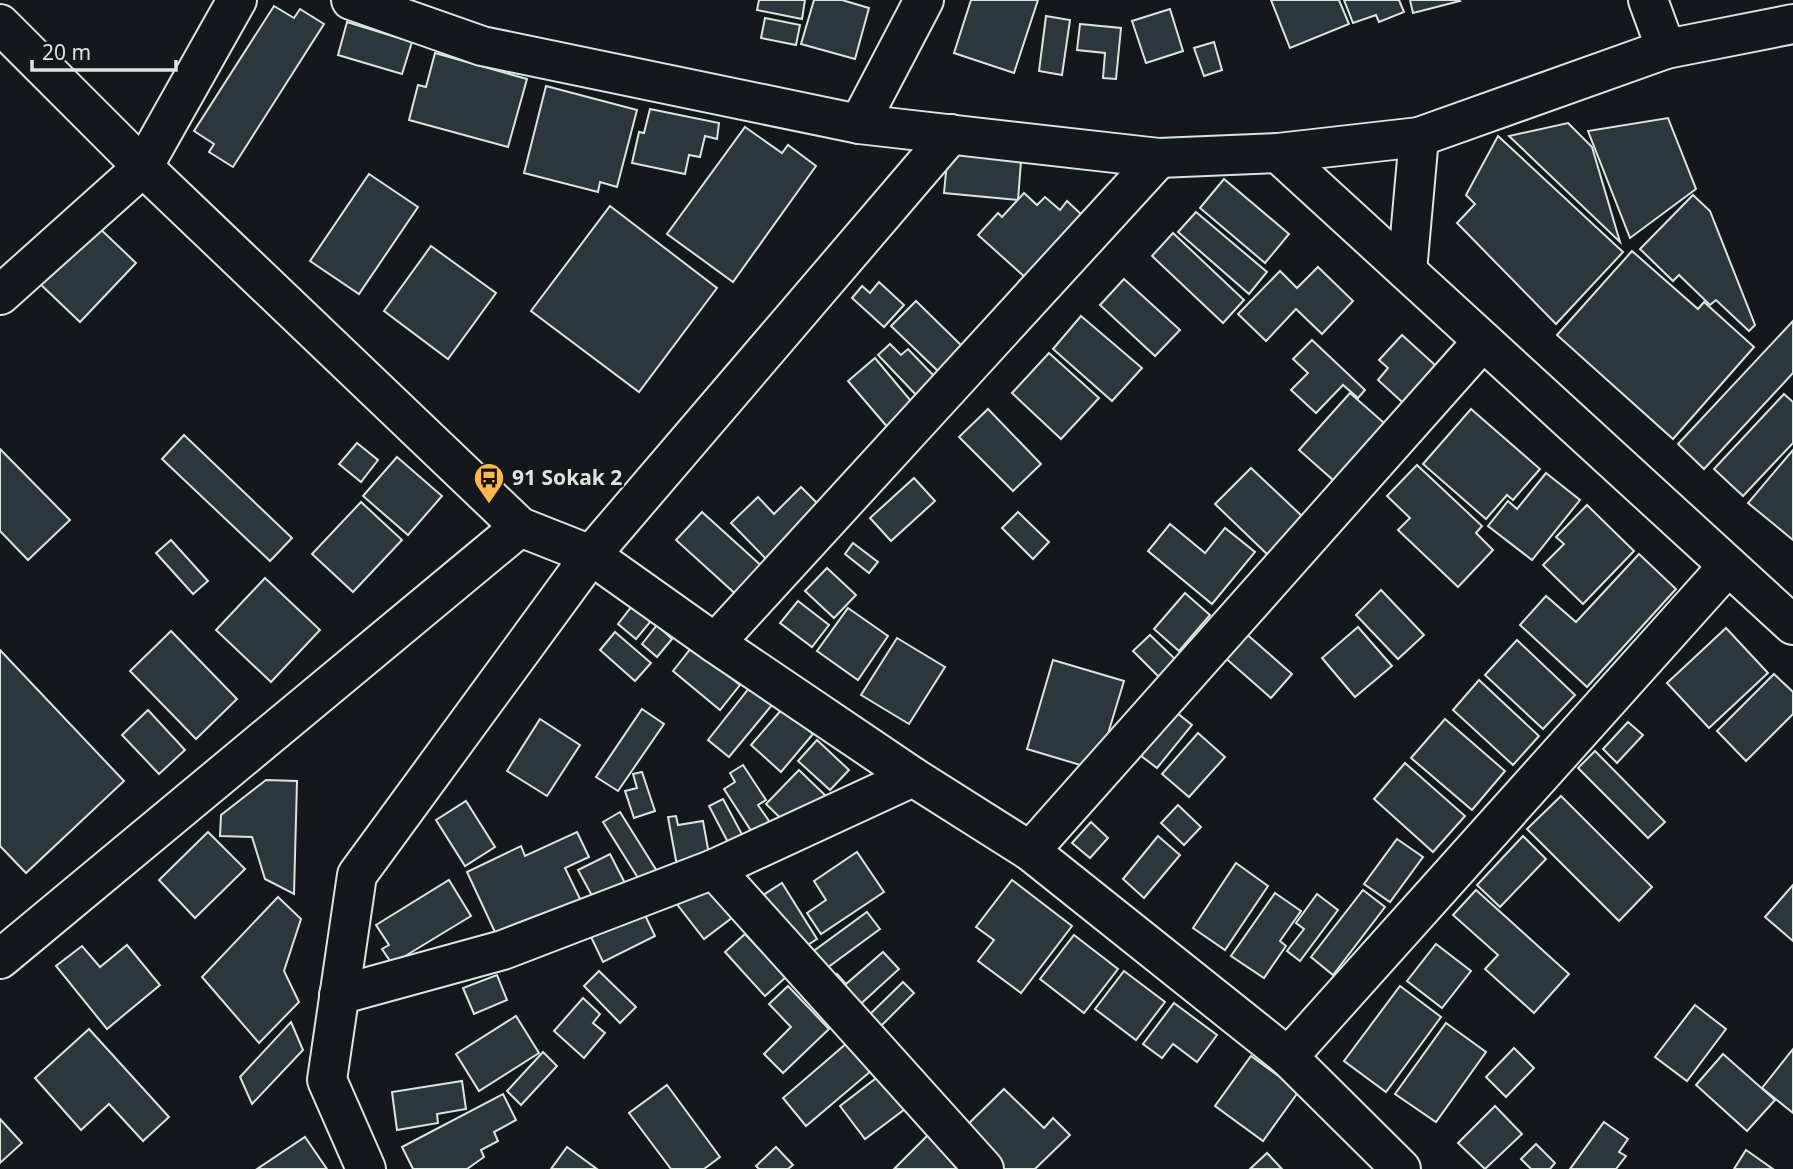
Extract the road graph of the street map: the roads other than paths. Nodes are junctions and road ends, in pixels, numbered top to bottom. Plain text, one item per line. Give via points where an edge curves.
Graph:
1 (237, 0) edge
2 (351, 0) edge
3 (925, 0) edge
4 (1648, 0) edge
5 (0, 24) edge
6 (1793, 24) edge
7 (1666, 49) junction
8 (859, 124) junction
9 (951, 134) junction
10 (1419, 137) junction
11 (1278, 153) junction
12 (1159, 158) junction
13 (144, 167) junction
14 (1408, 271) junction
15 (0, 295) edge
16 (1483, 341) junction
17 (520, 527) junction
18 (591, 555) junction
19 (1728, 566) junction
20 (1793, 625) edge
21 (715, 643) junction
22 (913, 777) junction
23 (1030, 851) junction
24 (714, 869) junction
25 (0, 959) edge
26 (339, 995) junction
27 (1288, 1057) junction
28 (366, 1169) edge
29 (984, 1169) edge
30 (1401, 1169) edge

1 - 13 street
2 - 8 street via 482,46
3 - 8 street
4 - 7 street
5 - 13 street
6 - 7 street
7 - 10 street
8 - 9 street
9 - 12 street
9 - 18 street
10 - 11 street
10 - 14 street
11 - 12 street
11 - 14 street
12 - 21 street
13 - 15 street
13 - 17 street
14 - 16 street
16 - 19 street
16 - 23 street
17 - 18 street
17 - 25 street
18 - 21 street
18 - 26 street via 357,875
19 - 20 street
19 - 27 street
21 - 22 street
22 - 23 street
22 - 24 street
23 - 27 street
24 - 26 street via 503,950
24 - 29 street
26 - 28 street via 327,1080
27 - 30 street

